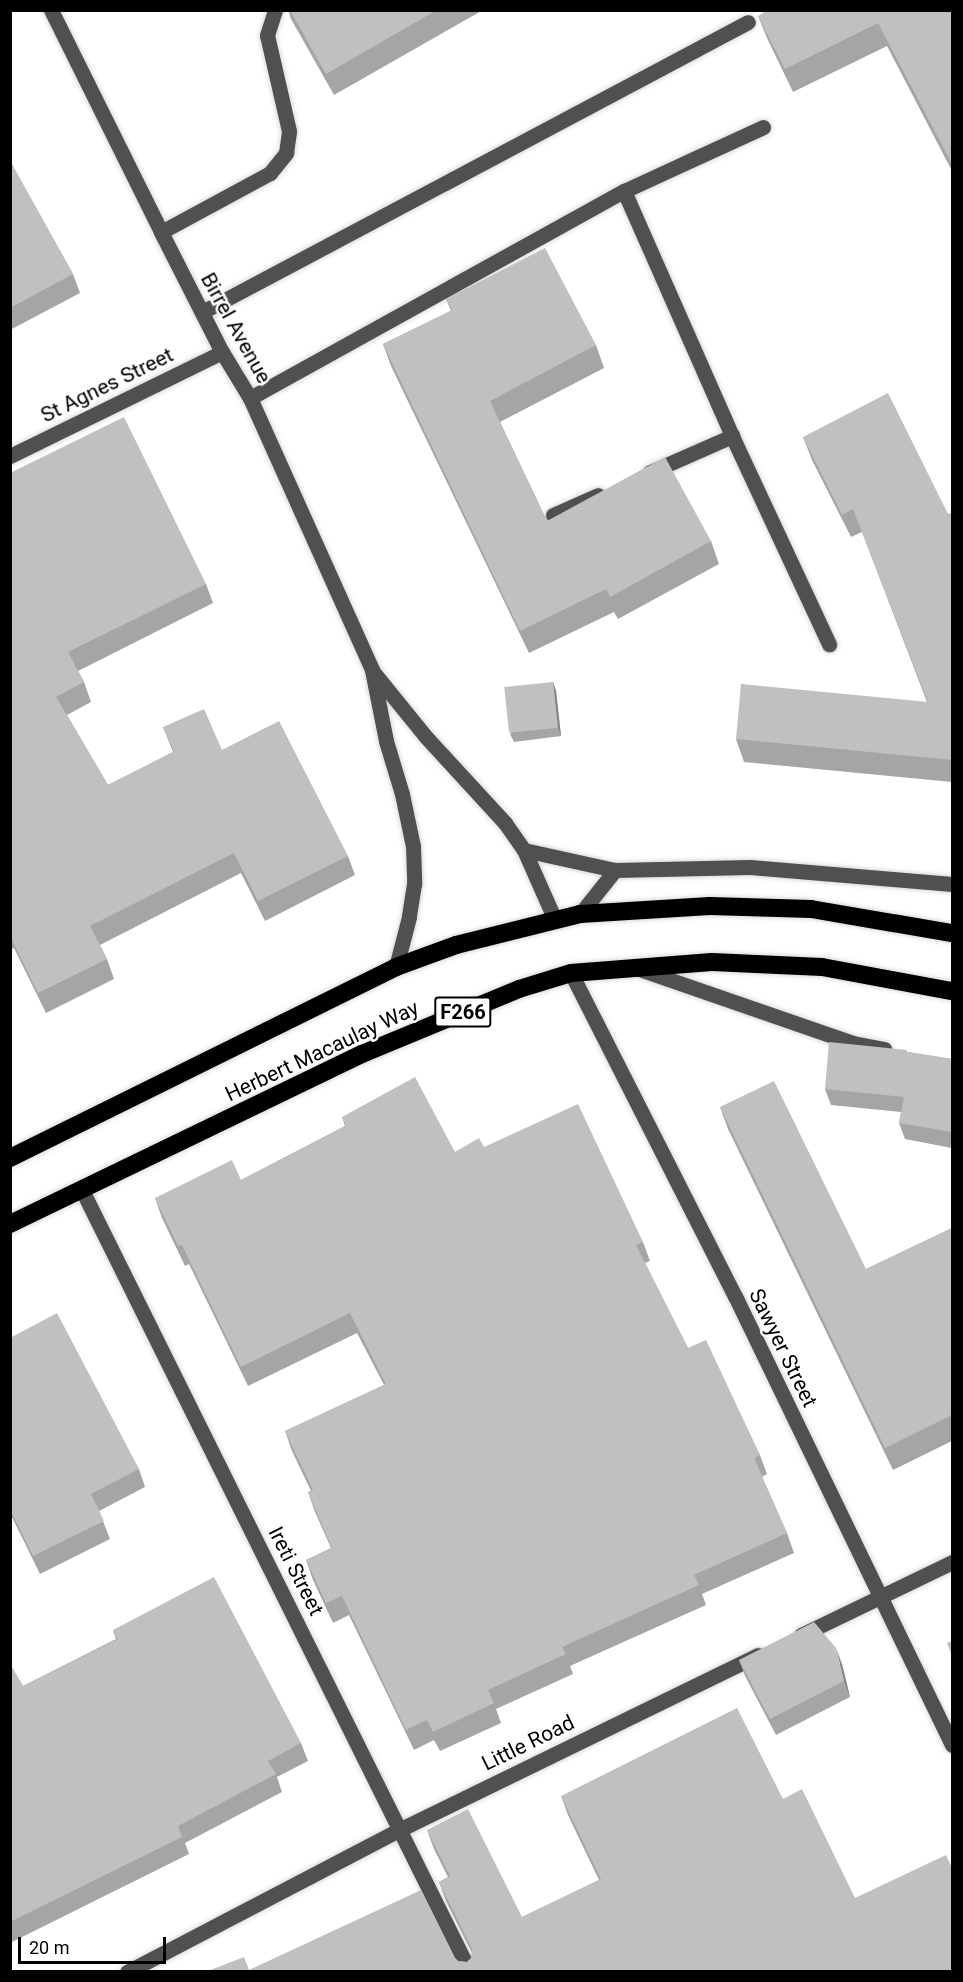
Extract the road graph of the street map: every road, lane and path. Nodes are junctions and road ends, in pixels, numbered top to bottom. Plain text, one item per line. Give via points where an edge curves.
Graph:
1 (51, 10) edge
2 (275, 10) edge
3 (747, 22) dead end
4 (763, 127) dead end
5 (624, 191) junction
6 (161, 232) junction
7 (202, 312) junction
8 (222, 352) junction
9 (250, 398) junction
10 (732, 436) junction
11 (10, 456) edge
12 (637, 478) edge
13 (616, 487) edge
14 (553, 515) edge
15 (829, 644) dead end
16 (372, 670) junction
17 (524, 850) junction
18 (615, 870) junction
19 (952, 884) edge
20 (580, 914) junction
21 (555, 921) junction
22 (952, 933) edge
23 (396, 967) junction
24 (633, 968) junction
25 (571, 973) junction
26 (952, 990) edge
27 (904, 1053) edge
28 (10, 1158) edge
29 (82, 1190) junction
30 (10, 1224) edge
31 (952, 1562) edge
32 (881, 1597) junction
33 (952, 1745) edge
34 (401, 1829) junction
35 (126, 1971) edge
36 (470, 1971) edge

1 - 6 street, Birrel Avenue
2 - 6 street via 267,35 289,131 286,153 270,173
3 - 7 street
4 - 5 street
5 - 9 street
5 - 10 street
6 - 7 street, Birrel Avenue
7 - 8 street, Birrel Avenue
8 - 9 street, Birrel Avenue
8 - 11 street, St Agnes Street
9 - 16 street, Birrel Avenue
10 - 12 street
10 - 15 street
13 - 14 street
16 - 17 street
16 - 23 street via 413,846 414,884
17 - 18 street
17 - 21 street
18 - 19 street via 750,867
18 - 20 street
20 - 21 highway, Herbert Macaulay Way
20 - 22 highway, Herbert Macaulay Way via 710,906 811,909
21 - 23 highway, Herbert Macaulay Way via 456,945
23 - 28 highway, Herbert Macaulay Way
24 - 25 highway, Herbert Macaulay Way / F266
24 - 26 highway, Herbert Macaulay Way / F266 via 712,962 822,967
24 - 27 street via 853,1043
25 - 29 highway, Herbert Macaulay Way / F266 via 519,988 362,1054
25 - 32 street, Sawyer Street via 735,1296
29 - 30 highway, Herbert Macaulay Way / F266
29 - 34 street, Ireti Street
31 - 32 street, Little Road
32 - 33 street, Sawyer Street
32 - 34 street, Little Road
34 - 35 street, Little Road
34 - 36 street, Ireti Street

